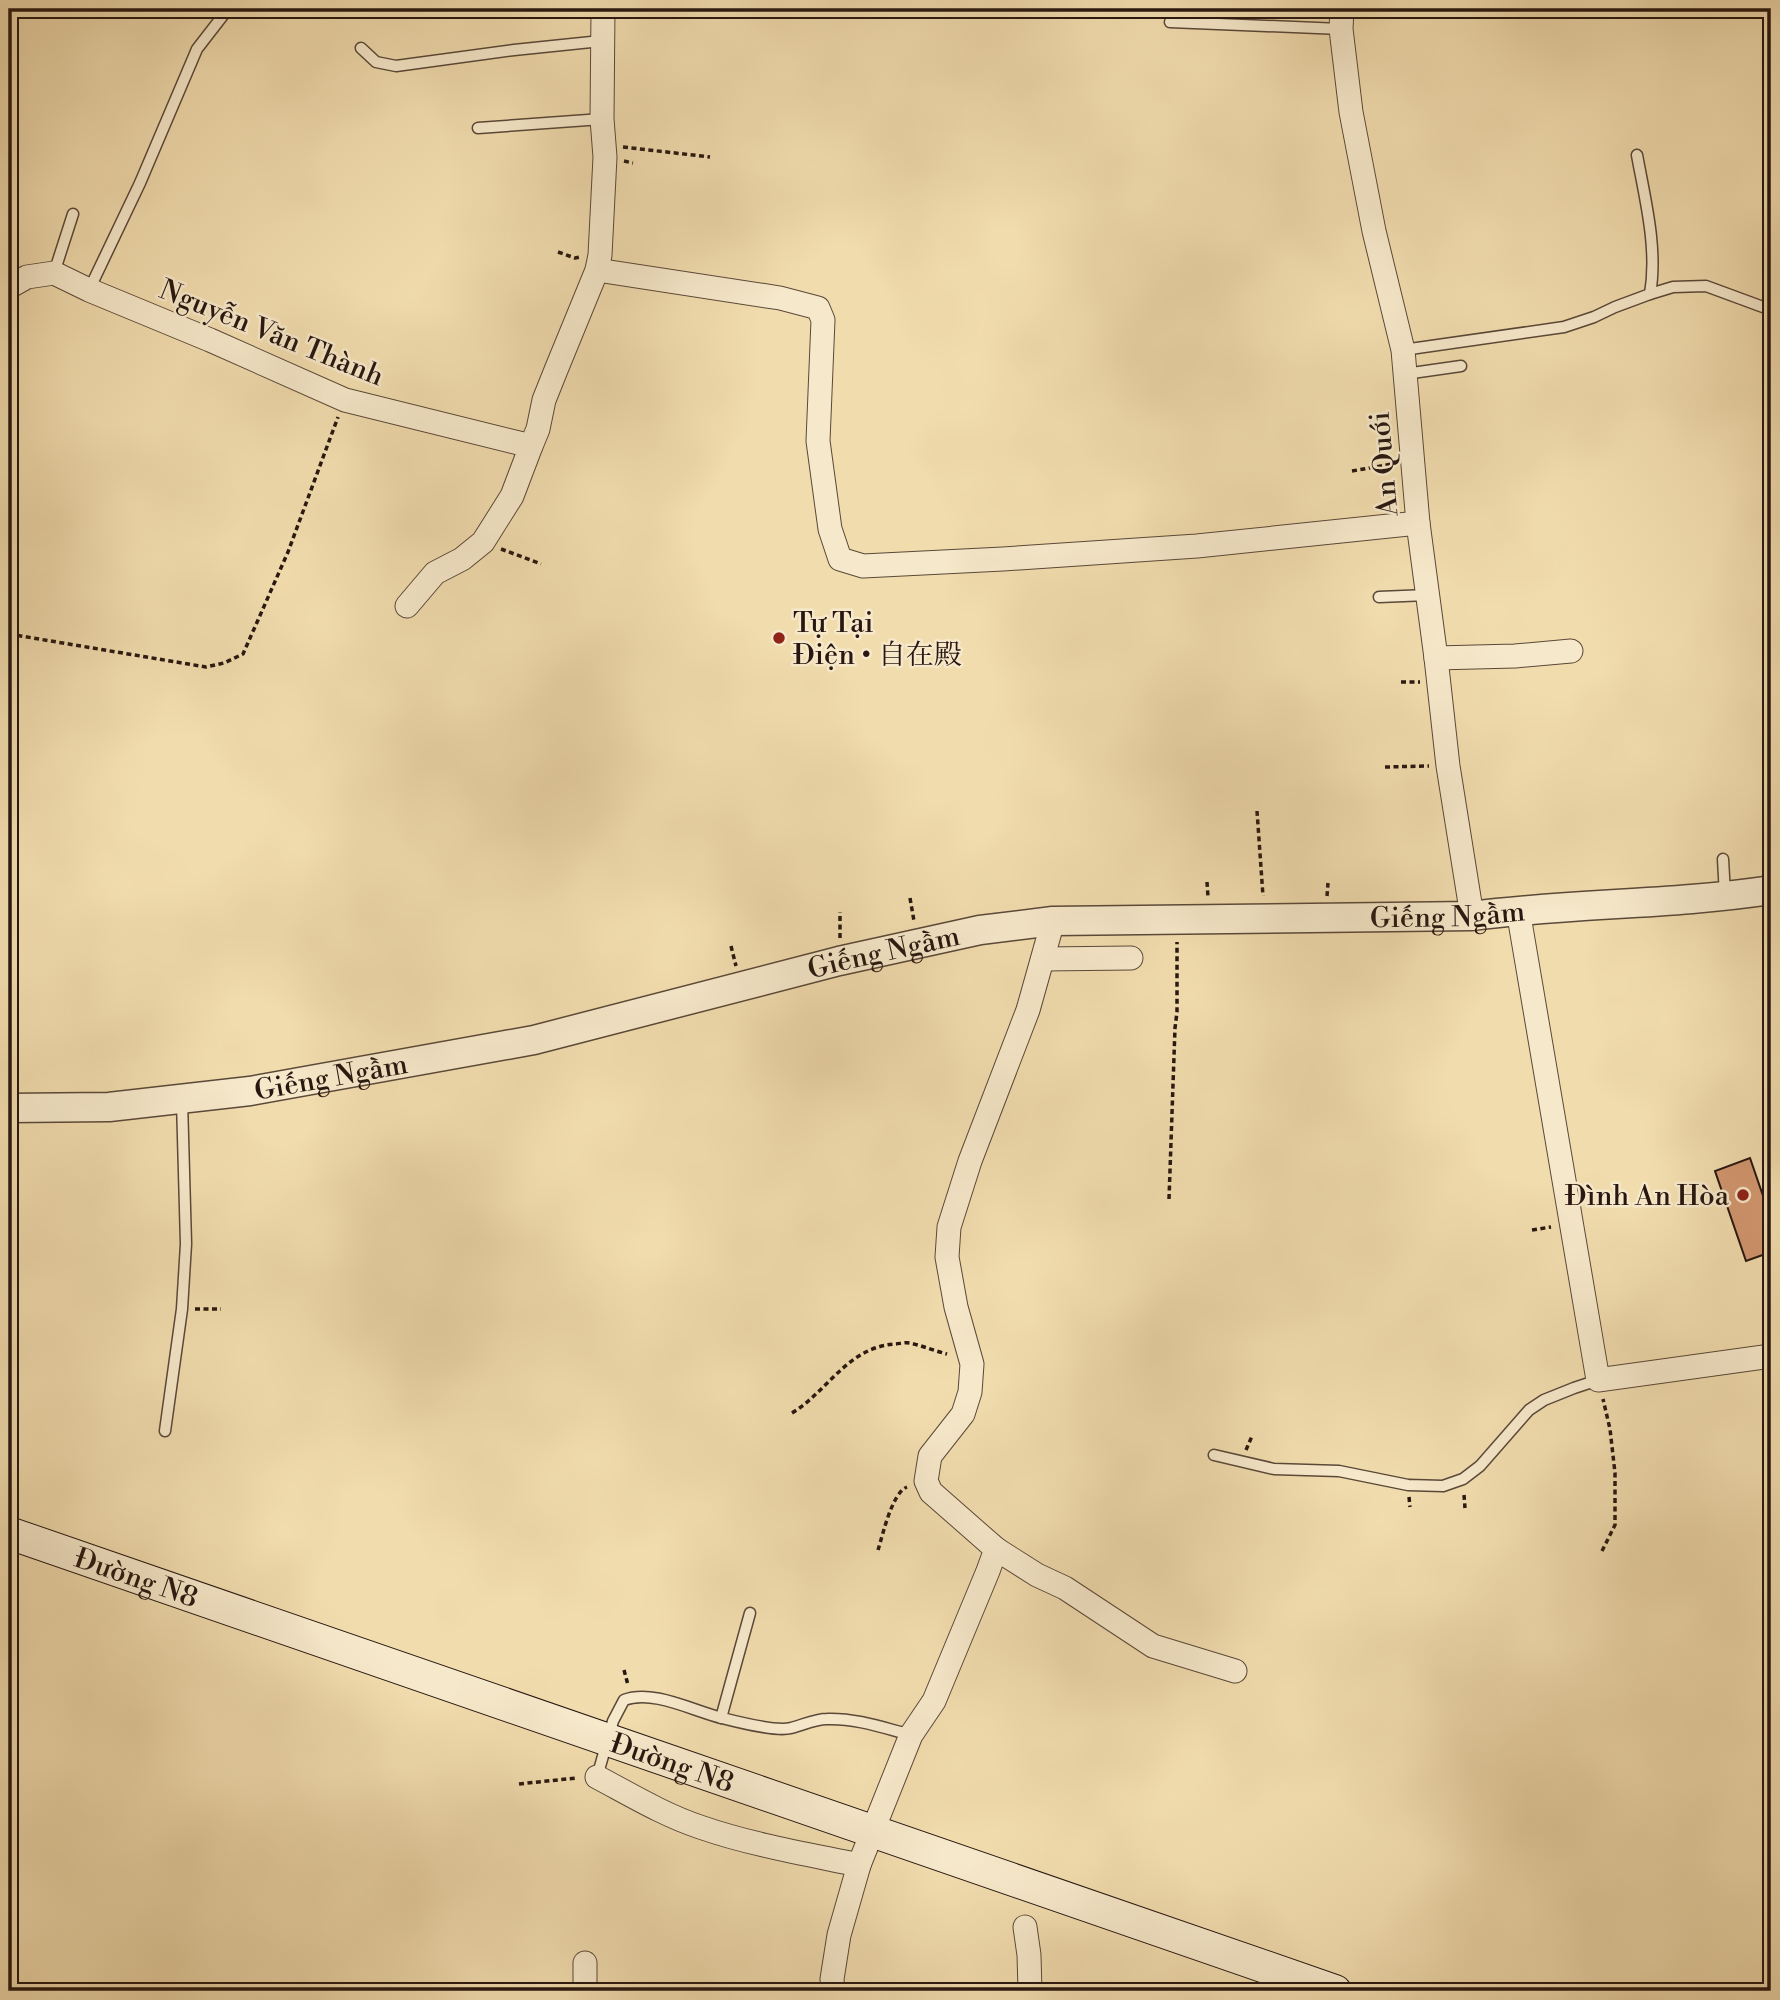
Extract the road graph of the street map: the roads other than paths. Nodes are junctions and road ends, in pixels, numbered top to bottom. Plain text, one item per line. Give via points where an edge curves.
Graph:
1 (228, 9) edge
2 (603, 9) edge
3 (1342, 19) edge
4 (1170, 22) dead end
5 (601, 41) junction
6 (361, 48) dead end
7 (602, 119) junction
8 (478, 128) dead end
9 (1637, 155) dead end
10 (73, 214) dead end
11 (597, 270) junction
12 (54, 273) junction
13 (9, 287) edge
14 (89, 290) junction
15 (1650, 294) junction
16 (1771, 307) edge
17 (1402, 350) junction
18 (1461, 366) dead end
19 (1405, 374) junction
20 (531, 446) junction
21 (1418, 523) junction
22 (1428, 595) junction
23 (1379, 597) dead end
24 (407, 607) dead end
25 (1571, 651) dead end
26 (1436, 658) junction
27 (1723, 859) dead end
28 (1771, 890) edge
29 (1725, 897) junction
30 (1518, 910) junction
31 (1472, 916) junction
32 (1053, 921) junction
33 (1131, 958) dead end
34 (1044, 959) junction
35 (182, 1099) junction
36 (9, 1108) edge
37 (1771, 1356) edge
38 (1598, 1380) junction
39 (165, 1431) dead end
40 (1214, 1455) dead end
41 (9, 1532) edge
42 (996, 1549) junction
43 (750, 1613) dead end
44 (1235, 1671) dead end
45 (721, 1718) junction
46 (911, 1735) junction
47 (608, 1740) junction
48 (597, 1777) joint
49 (873, 1831) junction
50 (859, 1865) junction
51 (1025, 1927) dead end
52 (584, 1963) dead end
53 (584, 1991) edge
54 (833, 1991) edge
55 (1030, 1991) edge
56 (1335, 1991) edge

1 - 14 lane via 197,49
2 - 5 street
3 - 4 lane
3 - 17 street, An Quới via 1351,112
5 - 6 lane via 396,66 376,62
5 - 7 street
7 - 8 lane
7 - 11 street
9 - 15 lane via 1653,263
10 - 12 lane
11 - 20 street via 555,370
11 - 21 street via 818,308 823,320 818,441 830,529 840,559 863,566 909,565 1196,546
12 - 13 street via 27,277
12 - 14 street, Nguyễn Văn Thành
14 - 20 street, Nguyễn Văn Thành via 345,400
15 - 16 lane via 1673,287 1706,286
15 - 17 lane via 1564,327
17 - 19 street, An Quới
18 - 19 lane
19 - 21 street, An Quới
20 - 24 street via 512,496 483,542 435,573
21 - 22 street, An Quới
22 - 23 lane
22 - 26 street, An Quới
25 - 26 street
26 - 31 street, An Quới
27 - 29 lane
28 - 29 street, Giếng Ngầm
29 - 30 street, Giếng Ngầm
30 - 31 street, Giếng Ngầm
30 - 38 street
31 - 32 street, Giếng Ngầm
32 - 34 street
32 - 35 street, Giếng Ngầm via 980,930 839,961 534,1040
33 - 34 street
34 - 42 street via 949,1227 947,1257 972,1364 970,1392 963,1414 930,1456 926,1481 931,1492
35 - 36 street, Giếng Ngầm via 109,1107
35 - 39 lane via 186,1244
37 - 38 street
38 - 40 lane via 1529,1410 1480,1466 1443,1486 1409,1485 1339,1471 1274,1469
41 - 47 main road, Đường N8
42 - 44 street via 1153,1646
42 - 46 street via 934,1701
43 - 45 lane
45 - 46 lane via 788,1729 824,1719 850,1720
45 - 47 lane via 635,1696 624,1700
46 - 49 street
47 - 48 lane
47 - 49 main road, Đường N8
48 - 50 street via 697,1826
49 - 50 street
49 - 56 main road, Đường N8
50 - 54 street via 839,1935
51 - 55 street
52 - 53 street

